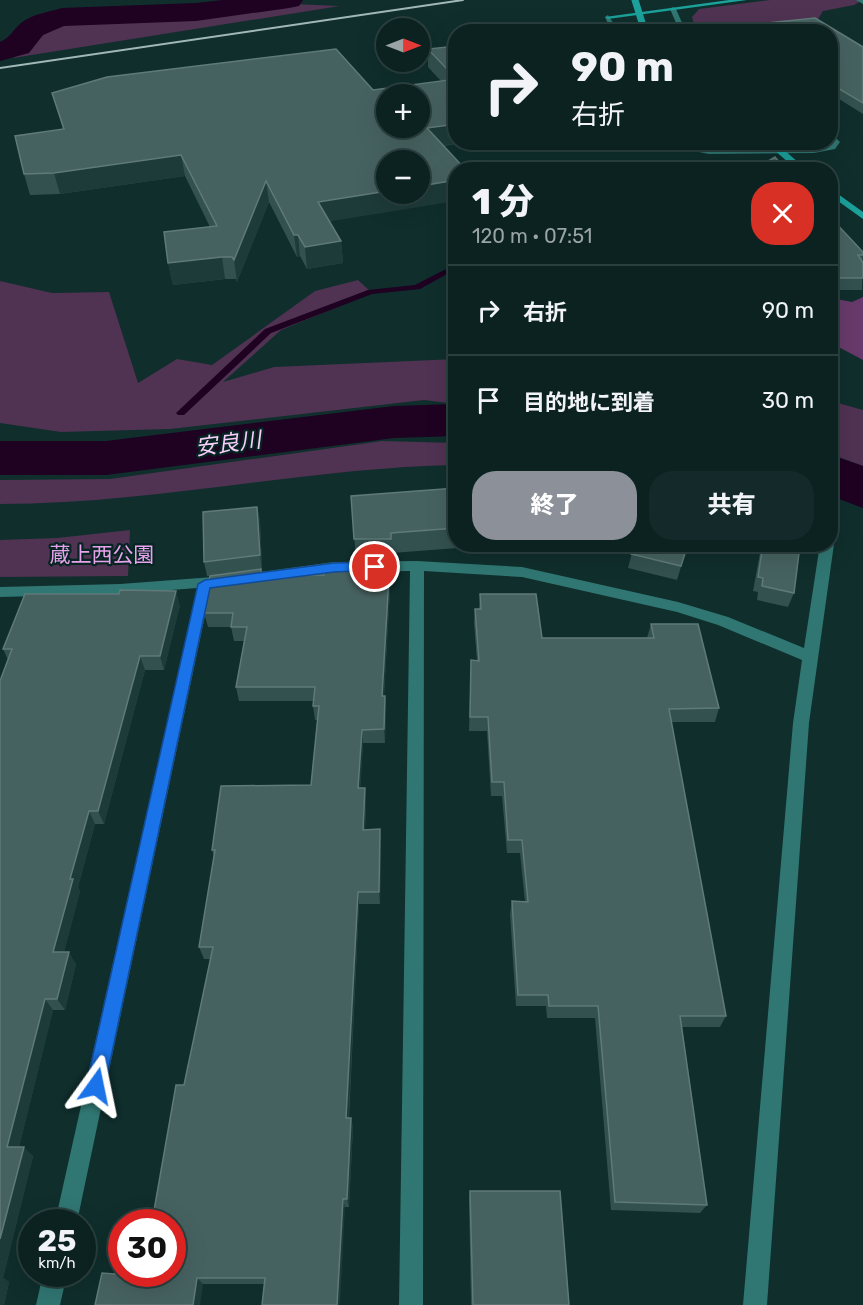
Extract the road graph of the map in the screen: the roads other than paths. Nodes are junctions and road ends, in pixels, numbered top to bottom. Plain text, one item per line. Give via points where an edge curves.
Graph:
1 (635, 0) edge
2 (744, 0) edge
3 (673, 9) junction
4 (612, 24) edge
5 (643, 24) edge
6 (680, 24) edge
7 (700, 150) edge
8 (818, 150) edge
9 (780, 152) junction
10 (793, 162) edge
11 (838, 197) edge
12 (863, 216) edge
13 (826, 552) edge
14 (417, 566) junction
15 (205, 584) junction
16 (0, 592) edge
17 (810, 657) junction
18 (69, 1209) edge
19 (52, 1287) edge
20 (48, 1305) edge
21 (411, 1305) edge
22 (755, 1305) edge

1 - 5 street, bridge
2 - 3 street
3 - 4 street via 608,17
3 - 6 street
7 - 9 street
8 - 9 street
9 - 10 street
11 - 12 street
13 - 17 street
14 - 15 street via 334,567
14 - 17 street via 522,572 605,590 723,621
14 - 21 street
15 - 16 street
15 - 18 street
17 - 22 street via 801,723
19 - 20 street

